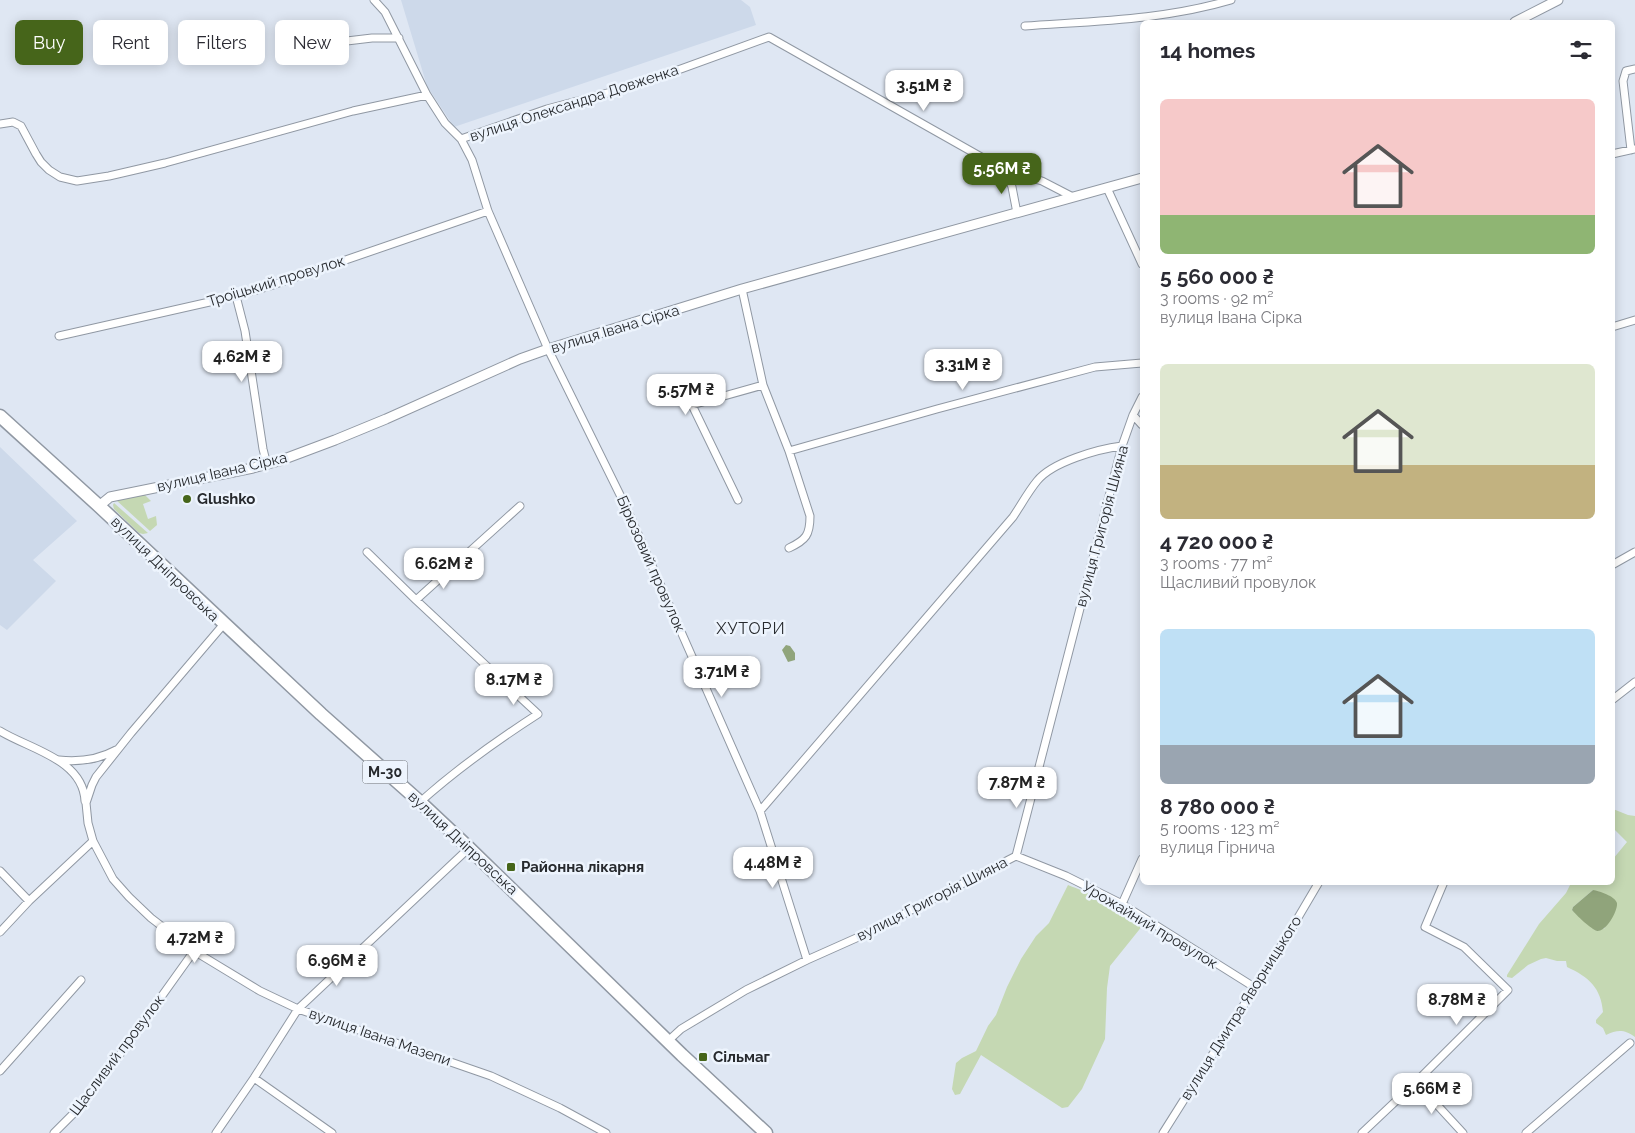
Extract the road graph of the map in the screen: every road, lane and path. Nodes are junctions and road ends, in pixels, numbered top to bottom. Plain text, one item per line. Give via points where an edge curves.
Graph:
1 (374, 0) edge
2 (1231, 0) edge
3 (1558, 0) edge
4 (1519, 20) edge
5 (1025, 26) dead end
6 (399, 38) junction
7 (349, 41) edge
8 (1635, 69) edge
9 (427, 95) junction
10 (0, 124) edge
11 (461, 139) junction
12 (1633, 149) edge
13 (1615, 153) edge
14 (1006, 171) junction
15 (1140, 179) edge
16 (1107, 188) junction
17 (1073, 197) junction
18 (488, 211) junction
19 (1018, 213) junction
20 (1140, 260) edge
21 (742, 290) junction
22 (236, 296) junction
23 (1634, 322) edge
24 (1615, 326) edge
25 (59, 336) dead end
26 (548, 349) junction
27 (1140, 363) edge
28 (763, 385) junction
29 (1140, 401) edge
30 (1133, 415) junction
31 (0, 416) edge
32 (1140, 423) edge
33 (1122, 446) junction
34 (789, 451) junction
35 (267, 465) junction
36 (738, 500) dead end
37 (99, 506) junction
38 (520, 506) dead end
39 (789, 548) dead end
40 (367, 552) dead end
41 (1635, 552) edge
42 (1615, 563) edge
43 (416, 600) junction
44 (224, 624) junction
45 (1635, 682) edge
46 (1615, 698) edge
47 (0, 732) edge
48 (118, 749) junction
49 (56, 760) junction
50 (420, 802) junction
51 (86, 803) junction
52 (760, 812) junction
53 (93, 840) junction
54 (469, 848) junction
55 (1016, 856) junction
56 (1140, 864) edge
57 (0, 871) edge
58 (1317, 885) edge
59 (1443, 885) edge
60 (29, 901) junction
61 (1122, 904) junction
62 (0, 932) edge
63 (194, 951) junction
64 (807, 960) junction
65 (81, 980) dead end
66 (1254, 987) junction
67 (298, 1009) junction
68 (668, 1041) junction
69 (1630, 1042) dead end
70 (0, 1071) edge
71 (254, 1078) junction
72 (1416, 1082) junction
73 (54, 1133) edge
74 (216, 1133) edge
75 (332, 1133) edge
76 (606, 1133) edge
77 (766, 1133) edge
78 (1162, 1133) edge
79 (1362, 1133) edge
80 (1463, 1133) edge
81 (1526, 1133) edge

1 - 6 street, вулиця Олександра Довженка via 385,12
2 - 5 street via 1147,17
3 - 4 street
6 - 7 street
6 - 9 street, вулиця Олександра Довженка
8 - 12 street via 1626,71 1623,81
9 - 10 street via 353,111 165,163 77,180 60,177 49,170 21,126 13,122
9 - 11 street, вулиця Олександра Довженка via 445,123
11 - 14 street, вулиця Олександра Довженка via 546,109 634,86 769,38
11 - 18 street, Бірюзовий провулок via 472,160
12 - 13 street
14 - 17 street, вулиця Олександра Довженка via 1042,181
14 - 19 street
15 - 16 street, вулиця Івана Сірка
16 - 17 street, вулиця Івана Сірка
16 - 20 street
17 - 19 street, вулиця Івана Сірка
18 - 22 street, Троїцький провулок
18 - 26 street, Бірюзовий провулок
19 - 21 street, вулиця Івана Сірка
21 - 26 street, вулиця Івана Сірка
21 - 28 street
22 - 25 street, Троїцький провулок
22 - 35 street via 245,331
23 - 24 street
26 - 35 street, вулиця Івана Сірка via 335,440
26 - 52 street, Бірюзовий провулок via 627,509
27 - 34 street via 1094,367
28 - 34 street
28 - 36 street via 692,405
29 - 30 street, вулиця Григорія Шияна
30 - 32 street
30 - 33 street, вулиця Григорія Шияна
31 - 37 highway, вулиця Дніпровська / М-30
33 - 52 street via 1106,448 1060,464 1037,480 1013,517
33 - 55 street, вулиця Григорія Шияна
34 - 39 street via 809,512 810,525 802,542
35 - 37 street, вулиця Івана Сірка via 110,497
37 - 44 highway, вулиця Дніпровська / М-30
38 - 43 street
40 - 43 street
41 - 42 street
43 - 50 street via 538,714 490,745
44 - 48 street, вулиця Івана Мазепи
44 - 50 highway, вулиця Дніпровська / М-30
45 - 46 street
47 - 49 street, вулиця Івана Мазепи
48 - 49 street, вулиця Івана Мазепи via 82,761
48 - 51 street, вулиця Івана Мазепи via 96,776
49 - 51 street, вулиця Івана Мазепи via 80,781
50 - 54 highway, вулиця Дніпровська / М-30
51 - 53 street, вулиця Івана Мазепи
52 - 64 street, Бірюзовий провулок
53 - 60 street
53 - 63 street, вулиця Івана Мазепи via 113,879 129,898
54 - 67 street
54 - 68 highway, вулиця Дніпровська / М-30
55 - 61 street, Урожайний провулок
55 - 64 street, вулиця Григорія Шияна via 863,935
56 - 61 street
57 - 60 street
58 - 66 street, вулиця Дмитра Яворницького
59 - 72 street via 1425,927 1464,947 1508,990
60 - 62 street
61 - 66 street, Урожайний провулок
63 - 67 street, вулиця Івана Мазепи via 260,991
63 - 73 street, Щасливий провулок via 121,1053 74,1114
64 - 68 street, вулиця Григорія Шияна via 746,990 681,1029
65 - 70 street
66 - 78 street, вулиця Дмитра Яворницького
67 - 71 street
67 - 76 street, вулиця Івана Мазепи via 490,1076
68 - 77 highway, вулиця Дніпровська / М-30
69 - 81 street
71 - 74 street
71 - 75 street
72 - 79 street
72 - 80 street

